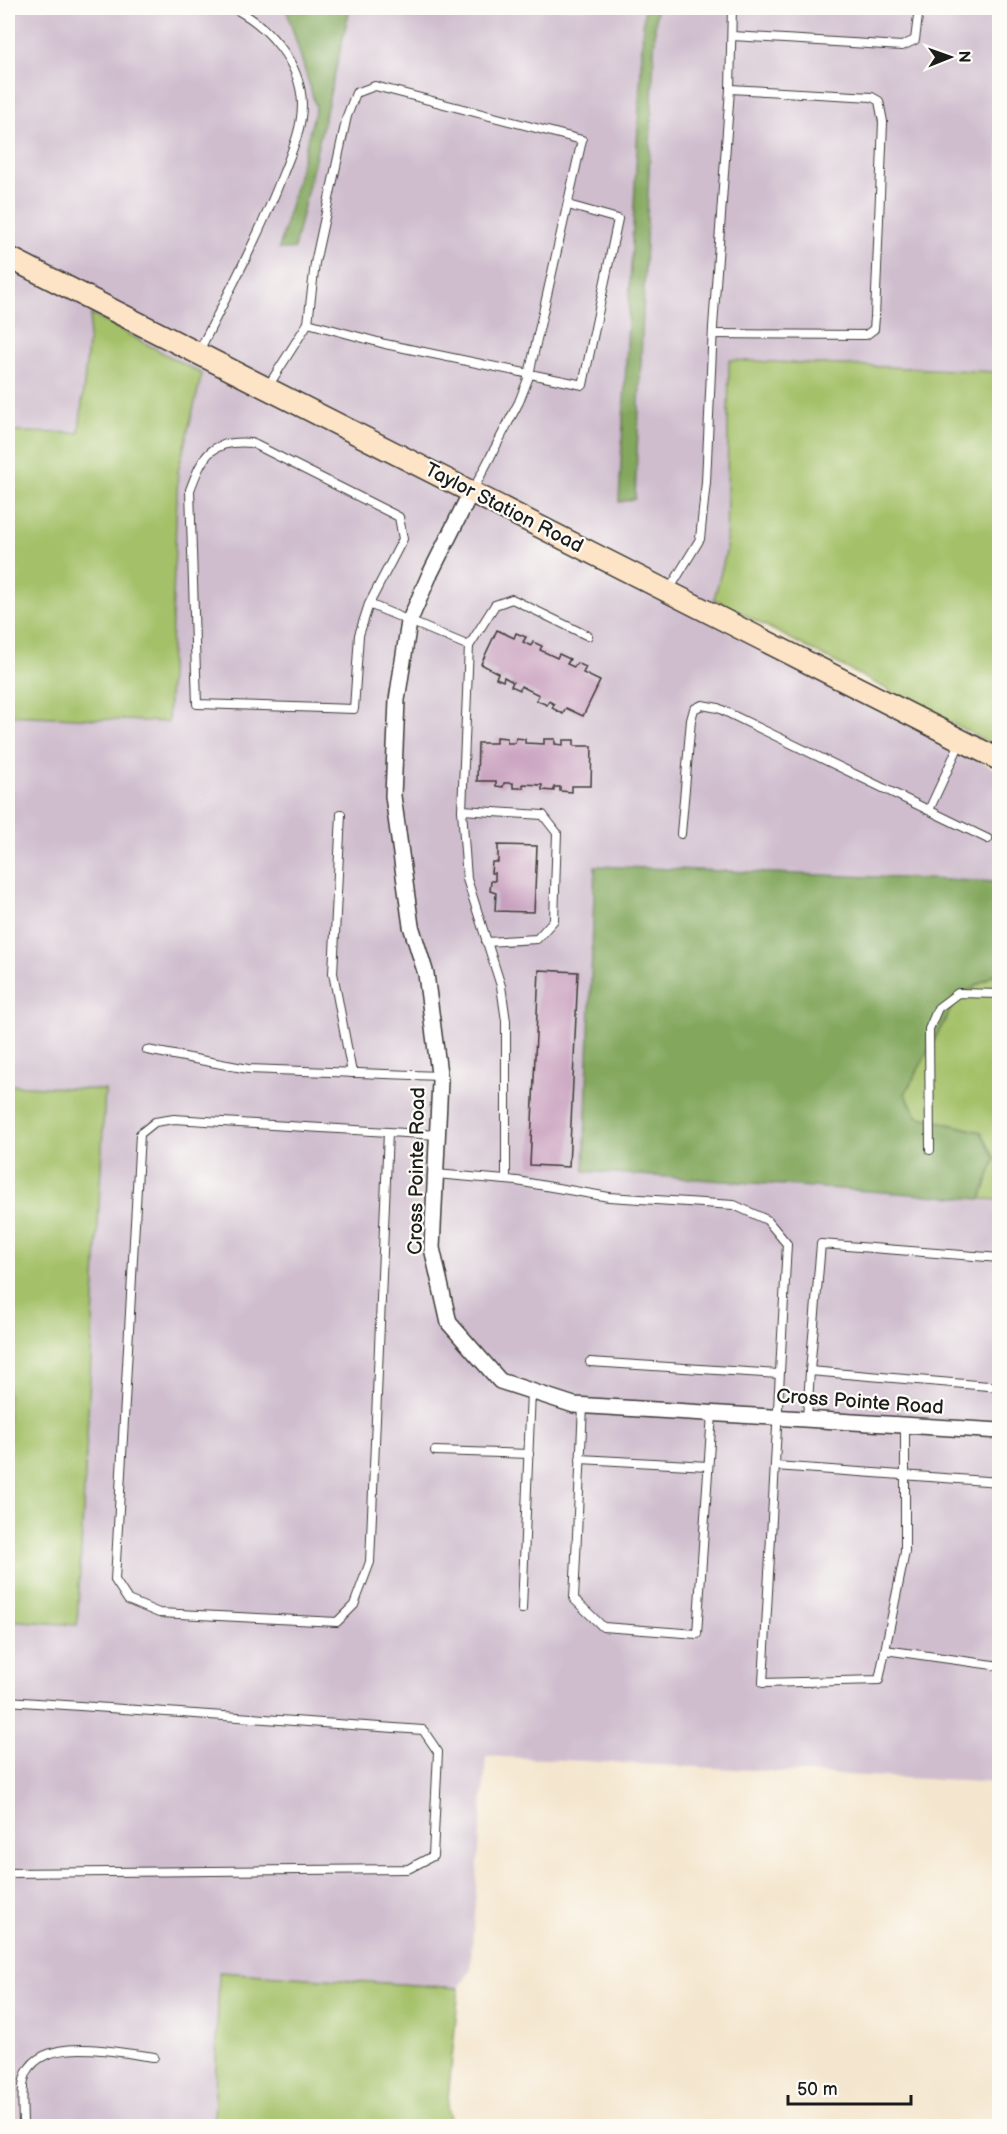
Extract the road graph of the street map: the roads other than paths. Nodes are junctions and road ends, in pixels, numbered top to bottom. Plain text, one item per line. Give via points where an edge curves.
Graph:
1 (233, 8) edge
2 (732, 8) edge
3 (919, 8) edge
4 (732, 36) junction
5 (730, 89) junction
6 (568, 205) junction
7 (8, 257) edge
8 (308, 323) junction
9 (713, 334) junction
10 (197, 354) junction
11 (529, 376) junction
12 (266, 389) junction
13 (471, 492) junction
14 (668, 591) junction
15 (369, 604) junction
16 (409, 622) junction
17 (588, 636) dead end
18 (999, 642) edge
19 (469, 646) junction
20 (999, 665) edge
21 (961, 740) junction
22 (999, 760) edge
23 (462, 810) junction
24 (929, 810) junction
25 (341, 814) dead end
26 (681, 834) dead end
27 (988, 839) dead end
28 (486, 942) junction
29 (999, 994) edge
30 (147, 1050) dead end
31 (352, 1073) junction
32 (440, 1076) junction
33 (388, 1132) junction
34 (438, 1136) junction
35 (930, 1150) dead end
36 (436, 1174) junction
37 (506, 1180) junction
38 (999, 1258) edge
39 (590, 1362) dead end
40 (810, 1371) junction
41 (779, 1374) junction
42 (999, 1387) edge
43 (531, 1391) junction
44 (583, 1406) junction
45 (712, 1414) junction
46 (776, 1417) junction
47 (807, 1419) junction
48 (905, 1425) junction
49 (999, 1431) edge
50 (435, 1451) dead end
51 (529, 1454) junction
52 (580, 1460) junction
53 (708, 1466) junction
54 (775, 1466) junction
55 (905, 1477) junction
56 (999, 1482) edge
57 (522, 1609) dead end
58 (885, 1650) junction
59 (999, 1666) edge
60 (8, 1701) edge
61 (8, 1873) edge
62 (154, 2057) dead end
63 (23, 2127) edge

1 - 10 lane via 250,16 284,52 302,102 300,130 264,223
2 - 4 lane
3 - 4 lane via 915,40 902,46
4 - 5 lane
5 - 9 lane
5 - 9 lane via 872,97 879,101 883,122 875,317 874,329 866,335
6 - 8 lane via 582,140 375,86 356,93 347,116 315,263
6 - 11 lane
6 - 11 lane via 618,219 583,385
7 - 10 main road, Taylor Station Road
8 - 11 lane
8 - 12 lane
9 - 14 lane via 708,462 700,540
10 - 12 main road, Taylor Station Road
11 - 13 lane
12 - 13 main road, Taylor Station Road
13 - 14 main road, Taylor Station Road
13 - 16 street, Cross Pointe Road
14 - 21 main road, Taylor Station Road
15 - 15 lane via 403,539 399,517 252,442 230,440 210,450 199,464 190,490 197,704 354,709 359,635
15 - 16 lane
16 - 19 lane
16 - 32 street, Cross Pointe Road via 397,700 393,796 411,926 426,974
17 - 19 lane via 512,599 495,605
18 - 20 lane
19 - 23 lane
21 - 22 main road, Taylor Station Road
21 - 24 lane
23 - 28 lane via 467,879
23 - 28 lane via 543,815 556,833 554,920 537,939
24 - 26 lane via 717,708 702,705 694,710 691,720
24 - 27 lane
25 - 31 lane via 333,973
28 - 37 lane via 501,986 507,1021
29 - 35 lane via 958,993 938,1008 929,1029
30 - 31 lane via 248,1069
31 - 32 lane
32 - 34 street, Cross Pointe Road
33 - 33 lane via 174,1119 155,1122 140,1134 115,1580 128,1600 159,1613 337,1622 354,1605 370,1562
33 - 34 lane
34 - 36 street, Cross Pointe Road
36 - 37 lane
36 - 43 street, Cross Pointe Road via 432,1248 449,1323 500,1381
37 - 41 lane via 609,1197 734,1205 767,1220 787,1244
38 - 40 lane via 821,1244
39 - 41 lane
40 - 42 lane
40 - 47 lane
41 - 46 lane
43 - 44 street, Cross Pointe Road
43 - 51 lane
44 - 45 street, Cross Pointe Road
44 - 52 lane
45 - 46 street, Cross Pointe Road
45 - 53 lane
46 - 47 street, Cross Pointe Road
46 - 54 lane
47 - 48 street, Cross Pointe Road
48 - 49 street, Cross Pointe Road
48 - 55 lane
50 - 51 lane
51 - 57 lane
52 - 53 lane
52 - 53 lane via 574,1599 603,1627 697,1634
54 - 55 lane
54 - 58 lane via 763,1683 879,1680
55 - 56 lane
55 - 58 lane via 905,1552
58 - 59 lane
60 - 61 lane via 423,1730 438,1752 433,1856 408,1869
62 - 63 lane via 72,2049 40,2057 24,2079

